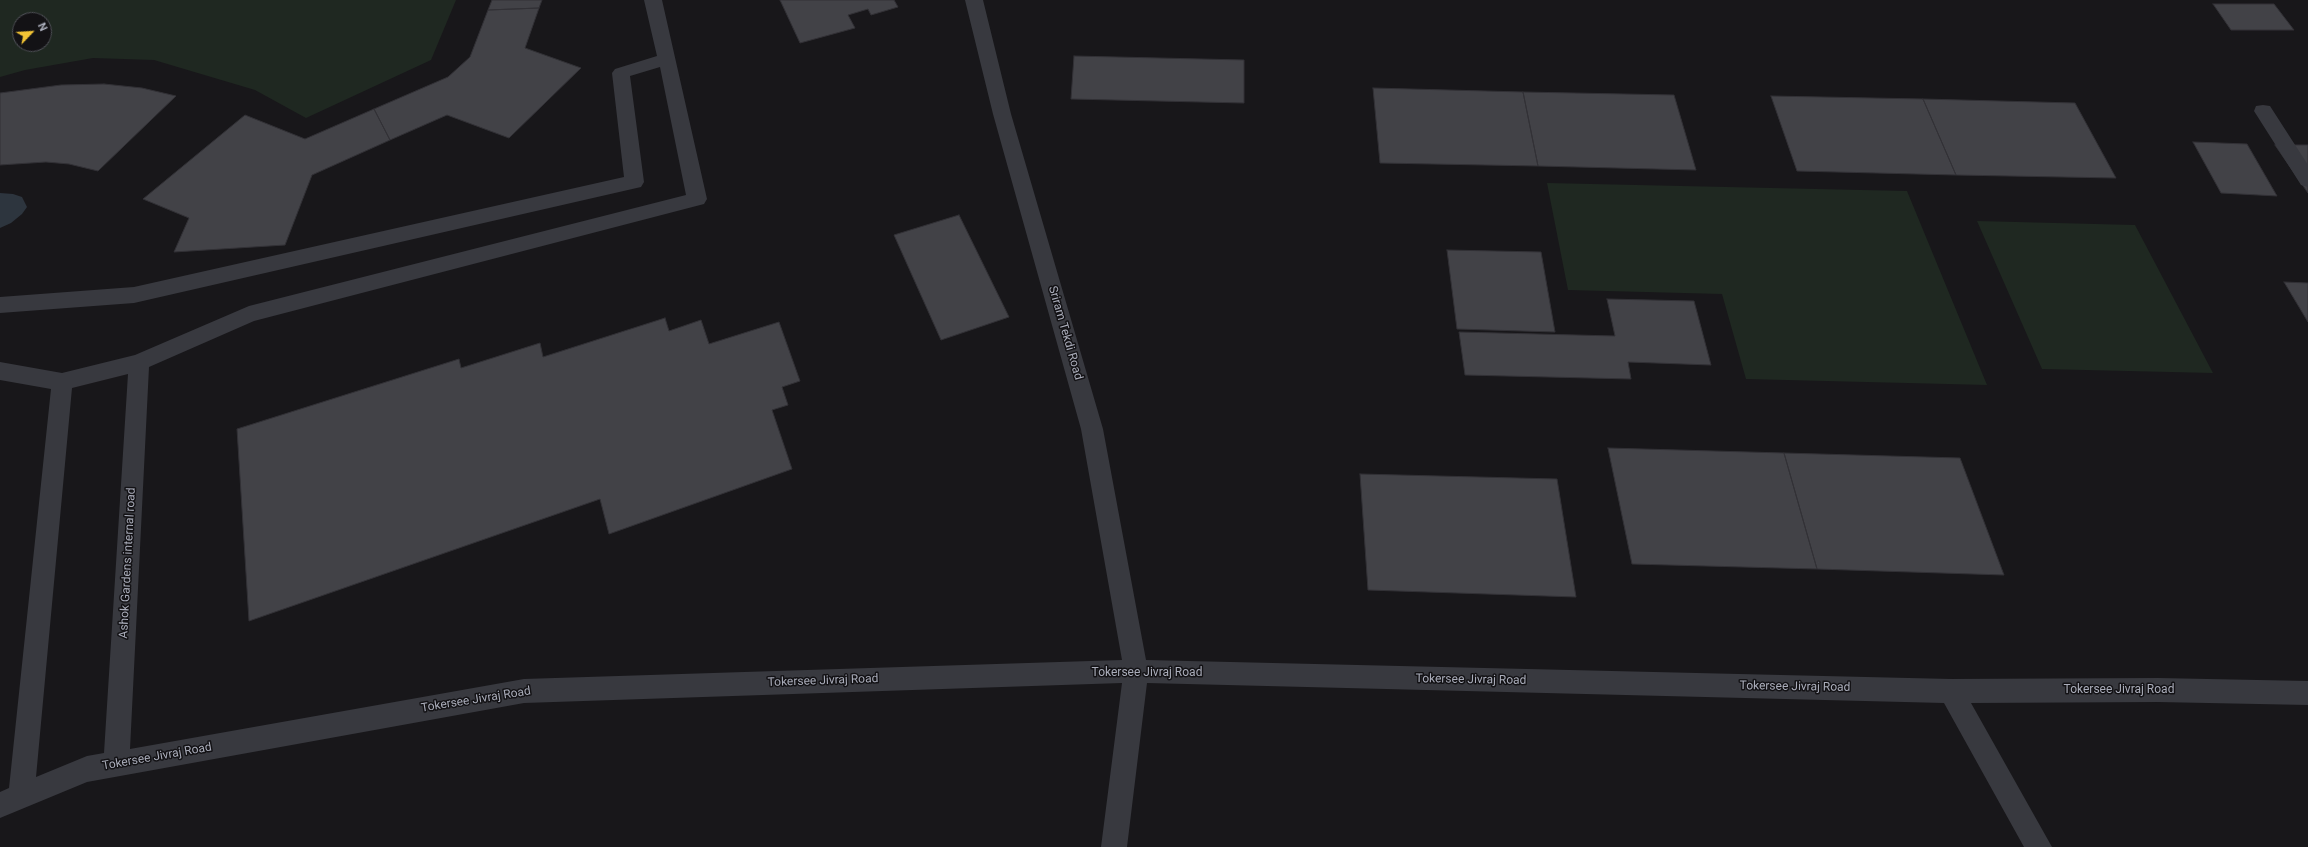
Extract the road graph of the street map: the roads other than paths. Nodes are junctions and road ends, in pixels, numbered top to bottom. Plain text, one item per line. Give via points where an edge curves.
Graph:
1 (653, 0) edge
2 (974, 0) edge
3 (667, 59) junction
4 (2263, 111) dead end
5 (2308, 180) edge
6 (0, 305) edge
7 (139, 362) junction
8 (0, 371) edge
9 (62, 382) junction
10 (1136, 671) junction
11 (1951, 691) junction
12 (2308, 693) edge
13 (116, 764) junction
14 (10, 802) edge
15 (1114, 847) edge
16 (2039, 847) edge

1 - 3 street
2 - 10 street, Sriram Tekdi Road via 1002,114 1092,429
3 - 6 street via 621,74 634,182 134,295
3 - 7 street via 697,199 249,314
4 - 5 street
7 - 9 street
7 - 13 street, Ashok Gardens internal road
8 - 9 street
9 - 14 street
10 - 11 street, Tokersee Jivraj Road
10 - 13 street, Tokersee Jivraj Road via 524,691
10 - 15 street, Sriram Tekdi Road
11 - 12 street, Tokersee Jivraj Road via 2158,690
11 - 16 street
13 - 14 street, Tokersee Jivraj Road via 87,769

